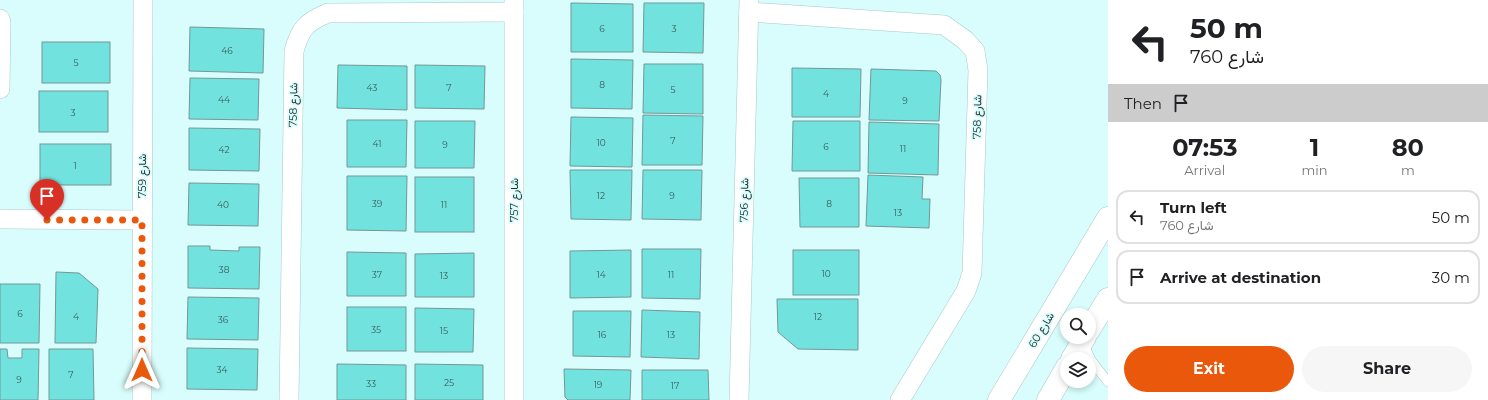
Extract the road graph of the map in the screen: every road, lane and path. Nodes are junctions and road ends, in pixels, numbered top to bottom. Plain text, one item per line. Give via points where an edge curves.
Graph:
1 (143, 0) edge
2 (514, 6) edge
3 (749, 6) edge
4 (0, 19) edge
5 (0, 89) edge
6 (1108, 218) edge
7 (0, 219) edge
8 (142, 220) junction
9 (1108, 299) edge
10 (1096, 319) edge
11 (1083, 344) edge
12 (1060, 379) edge
13 (1108, 382) edge
14 (142, 400) edge
15 (289, 400) edge
16 (514, 400) edge
17 (739, 400) edge
18 (900, 400) edge
19 (999, 400) edge
20 (1048, 400) edge

1 - 8 street, شارع 759
2 - 15 street, شارع 758 via 328,13 307,24 298,36 294,51
2 - 16 street, شارع 757
3 - 17 street, شارع 756
3 - 18 street, شارع 758 via 944,25 965,40 975,51 978,70 972,274 966,291
4 - 5 street
6 - 19 main road, شارع 60
7 - 8 street
8 - 14 street, شارع 759
9 - 10 main road
11 - 13 lane via 1091,360
12 - 20 main road

